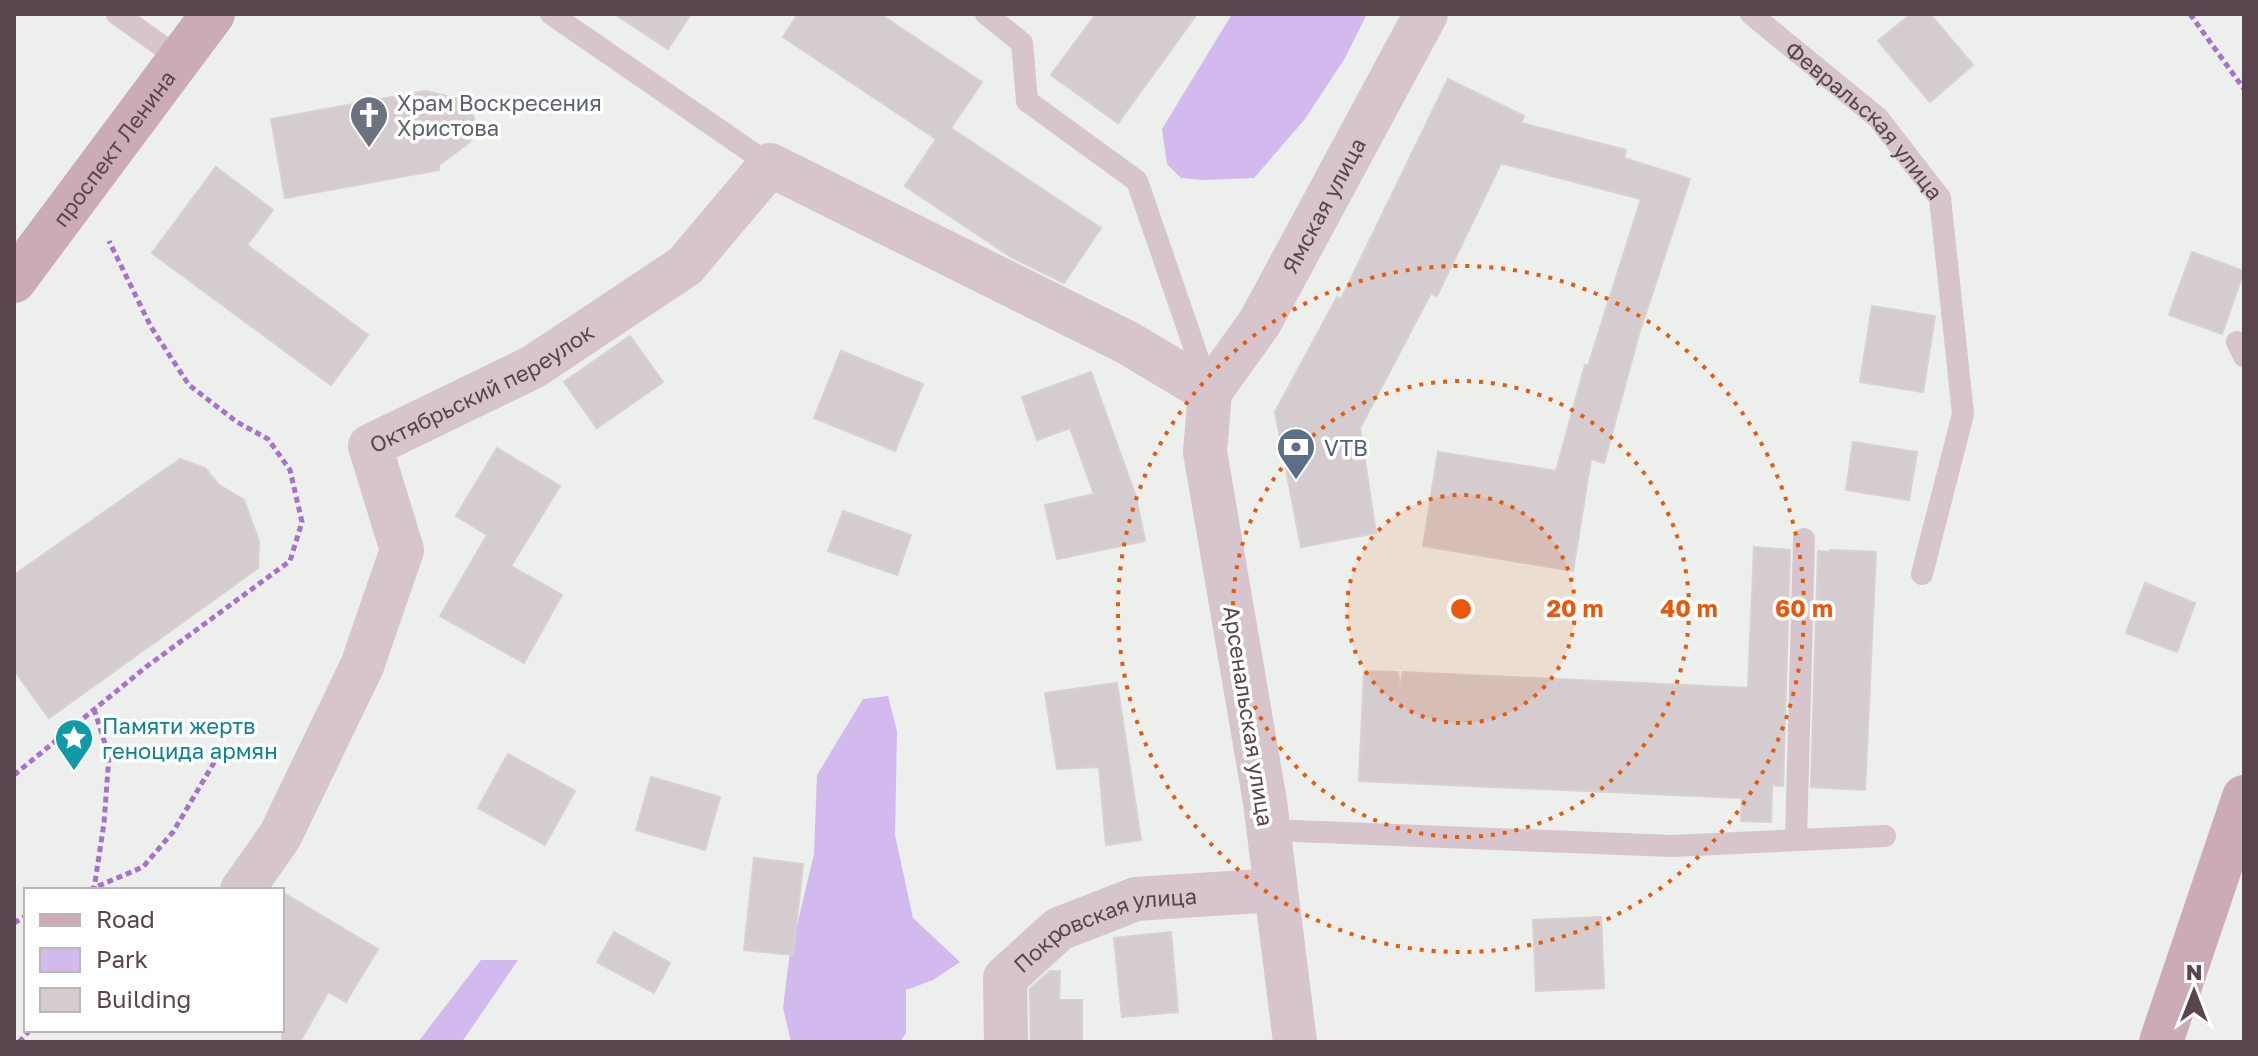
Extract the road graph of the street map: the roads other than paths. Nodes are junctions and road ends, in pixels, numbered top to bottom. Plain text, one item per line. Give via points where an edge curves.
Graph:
1 (117, 14) edge
2 (213, 14) edge
3 (551, 14) edge
4 (986, 14) edge
5 (1426, 14) edge
6 (1751, 14) edge
7 (180, 59) junction
8 (770, 165) junction
9 (14, 281) edge
10 (1210, 392) junction
11 (1804, 539) dead end
12 (1922, 574) dead end
13 (2244, 797) edge
14 (1269, 830) junction
15 (1885, 836) dead end
16 (1796, 840) junction
17 (243, 888) edge
18 (1276, 890) junction
19 (1006, 1042) edge
20 (1295, 1042) edge
21 (2161, 1042) edge

1 - 7 lane
2 - 7 main road, проспект Ленина
3 - 8 lane
4 - 10 lane via 1022,43 1027,101 1137,181
5 - 10 street, Ямская улица via 1260,322
6 - 12 lane, Февральская улица via 1878,118 1940,198 1963,414
7 - 9 main road, проспект Ленина
8 - 10 street via 1128,343
8 - 17 street, Октябрьский переулок via 685,266 533,367 370,446 402,550 362,666 280,836
10 - 14 street, Арсенальская улица via 1205,452
11 - 16 lane
13 - 21 main road
14 - 16 lane via 1672,846
14 - 18 street, Арсенальская улица
15 - 16 lane
18 - 19 street, Покровская улица via 1136,899 1059,929 1005,978
18 - 20 street, Арсенальская улица

